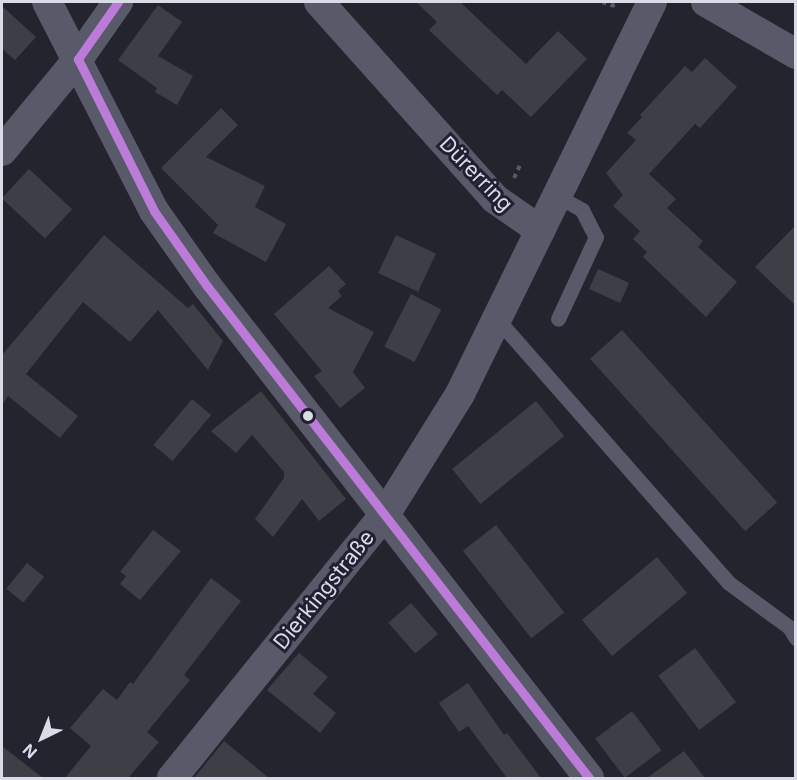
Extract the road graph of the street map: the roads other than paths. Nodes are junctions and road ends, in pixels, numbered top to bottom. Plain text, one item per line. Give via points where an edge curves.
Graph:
1 (47, 2) edge
2 (118, 2) edge
3 (320, 2) edge
4 (651, 2) edge
5 (706, 2) edge
6 (795, 54) edge
7 (78, 59) junction
8 (2, 151) edge
9 (557, 196) junction
10 (540, 230) junction
11 (497, 319) junction
12 (558, 319) dead end
13 (386, 513) junction
14 (795, 638) edge
15 (172, 778) edge
16 (589, 778) edge

1 - 7 street
2 - 7 street
3 - 10 street, Dürerring via 495,200
4 - 9 street
5 - 6 street
7 - 8 street
7 - 13 street via 154,211 207,286
9 - 10 street
9 - 12 lane via 582,210 596,237
10 - 11 street, Dierkingstraße
11 - 13 street, Dierkingstraße via 460,394
11 - 14 lane via 729,583 789,627
13 - 15 street, Dierkingstraße
13 - 16 street

